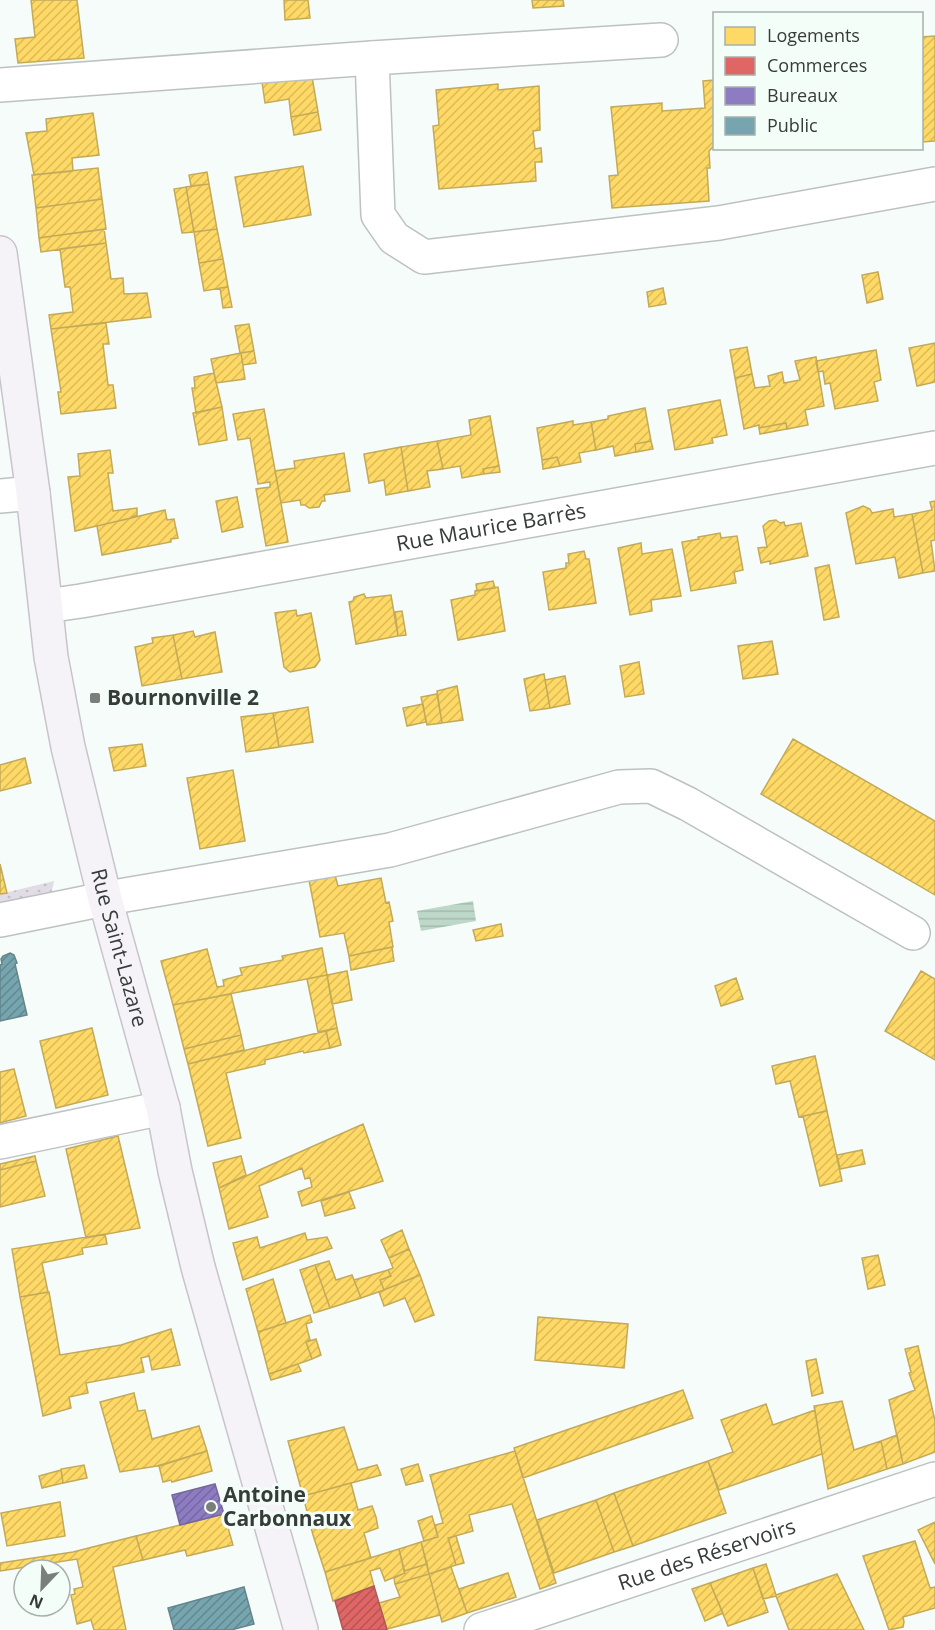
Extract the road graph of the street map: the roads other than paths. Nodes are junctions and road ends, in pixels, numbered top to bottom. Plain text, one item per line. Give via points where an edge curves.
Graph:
1 (661, 40) dead end
2 (372, 58) junction
3 (0, 85) edge
4 (935, 184) edge
5 (0, 253) edge
6 (935, 448) edge
7 (33, 493) junction
8 (0, 496) edge
9 (46, 606) junction
10 (105, 899) junction
11 (0, 920) edge
12 (913, 933) dead end
13 (163, 1108) junction
14 (0, 1142) edge
15 (935, 1479) edge
16 (301, 1630) edge
17 (481, 1630) edge

1 - 2 street
2 - 3 street
2 - 4 street via 378,215 394,238 424,257 719,223
5 - 7 main road, Rue Saint-Lazare
6 - 9 street, Rue Maurice Barrès
7 - 8 street
7 - 9 main road, Rue Saint-Lazare
9 - 10 main road, Rue Saint-Lazare via 59,705
10 - 11 street
10 - 12 street via 390,850 619,787 651,786
10 - 13 main road, Rue Saint-Lazare
13 - 14 street
13 - 16 main road, Rue Saint-Lazare via 198,1267
15 - 17 street, Rue des Réservoirs

